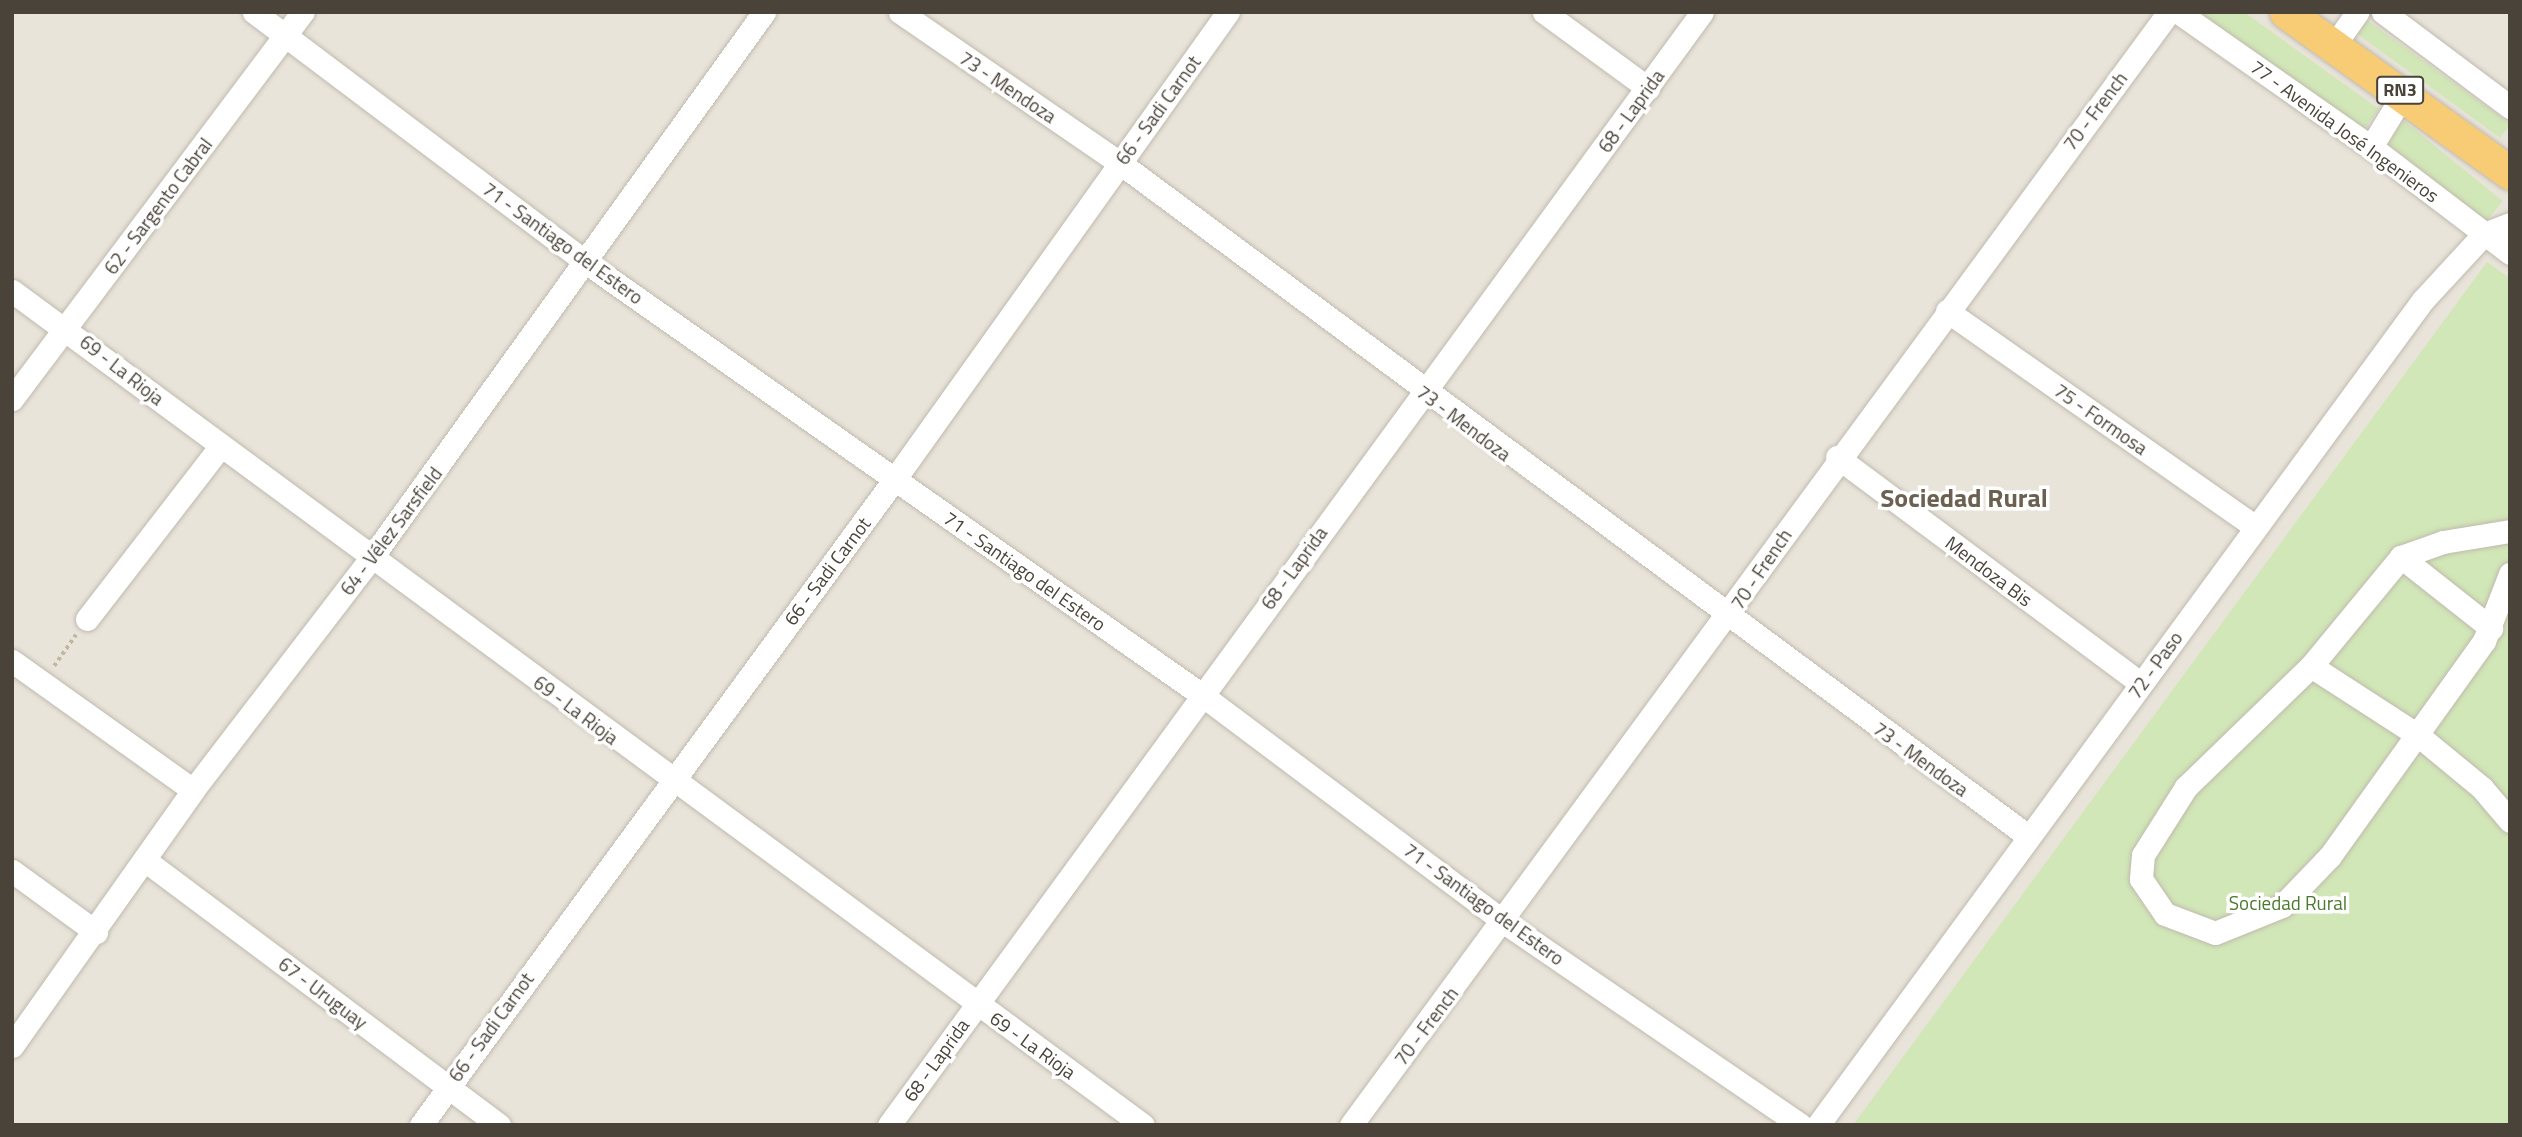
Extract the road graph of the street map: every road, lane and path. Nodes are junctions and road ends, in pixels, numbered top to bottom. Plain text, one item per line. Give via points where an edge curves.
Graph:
1 (254, 12) edge
2 (303, 12) edge
3 (764, 12) edge
4 (900, 12) edge
5 (1228, 12) edge
6 (1544, 12) edge
7 (1702, 12) edge
8 (2169, 12) edge
9 (2178, 12) edge
10 (2287, 12) edge
11 (2357, 12) edge
12 (2383, 12) edge
13 (286, 37) junction
14 (2335, 44) junction
15 (1648, 88) junction
16 (2404, 93) junction
17 (2510, 107) edge
18 (2371, 146) junction
19 (1120, 163) junction
20 (2510, 173) edge
21 (2510, 224) edge
22 (2484, 234) junction
23 (2510, 253) edge
24 (587, 262) junction
25 (12, 291) edge
26 (1947, 311) junction
27 (67, 327) junction
28 (1422, 392) junction
29 (12, 399) edge
30 (220, 447) junction
31 (1837, 457) junction
32 (894, 480) junction
33 (2255, 527) junction
34 (2510, 531) edge
35 (372, 557) junction
36 (2401, 557) junction
37 (2510, 574) edge
38 (1728, 618) junction
39 (87, 619) joint
40 (2491, 628) junction
41 (12, 661) edge
42 (2311, 666) junction
43 (42, 682) junction
44 (2141, 684) junction
45 (1202, 695) junction
46 (2418, 736) junction
47 (670, 780) junction
48 (193, 790) junction
49 (2510, 821) edge
50 (2028, 836) junction
51 (146, 861) junction
52 (12, 871) edge
53 (1504, 922) junction
54 (96, 932) junction
55 (976, 1003) junction
56 (12, 1046) edge
57 (448, 1087) junction
58 (421, 1125) edge
59 (499, 1125) edge
60 (889, 1125) edge
61 (1143, 1125) edge
62 (1351, 1125) edge
63 (1800, 1125) edge
64 (1818, 1125) edge

1 - 13 street, 71 - Santiago del Estero
2 - 13 street, 62 - Sargento Cabral
3 - 24 street, 64 - Vélez Sarsfield
4 - 19 street, 73 - Mendoza
5 - 19 street, 66 - Sadi Carnot
6 - 15 street
7 - 15 street, 68 - Laprida
8 - 26 street, 70 - French
9 - 18 street, 77 - Avenida José Ingenieros
10 - 14 highway, RN3
11 - 14 street
12 - 17 street
13 - 24 street, 71 - Santiago del Estero
13 - 27 street, 62 - Sargento Cabral
14 - 16 highway, RN3
15 - 28 street, 68 - Laprida
16 - 18 street
16 - 20 highway, RN3
18 - 22 street, 77 - Avenida José Ingenieros
19 - 28 street, 73 - Mendoza
19 - 32 street, 66 - Sadi Carnot
21 - 22 street, 72 - Paso
22 - 23 street, 77 - Avenida José Ingenieros
22 - 33 street, 72 - Paso via 2423,300
24 - 32 street, 71 - Santiago del Estero
24 - 35 street, 64 - Vélez Sarsfield
25 - 27 street, 69 - La Rioja
26 - 31 street, 70 - French
26 - 33 street, 75 - Formosa
27 - 29 street, 62 - Sargento Cabral
27 - 30 street, 69 - La Rioja
28 - 38 street, 73 - Mendoza
28 - 45 street, 68 - Laprida
30 - 35 street, 69 - La Rioja
30 - 39 street
31 - 38 street, 70 - French
31 - 44 street, Mendoza Bis
32 - 45 street, 71 - Santiago del Estero
32 - 47 street, 66 - Sadi Carnot
33 - 44 street, 72 - Paso
34 - 36 street via 2443,542
35 - 47 street, 69 - La Rioja
35 - 48 street, 64 - Vélez Sarsfield
36 - 40 street
36 - 42 street
37 - 40 street
38 - 50 street, 73 - Mendoza
38 - 53 street, 70 - French
39 - 43 path
40 - 46 street
41 - 43 street
42 - 46 street
42 - 46 street via 2186,787 2154,830 2143,855 2141,879 2165,914 2215,933 2282,905 2330,856
43 - 48 street
44 - 50 street, 72 - Paso
45 - 53 street, 71 - Santiago del Estero
45 - 55 street, 68 - Laprida
46 - 49 street via 2482,788
47 - 55 street, 69 - La Rioja
47 - 57 street, 66 - Sadi Carnot
48 - 51 street, 64 - Vélez Sarsfield
50 - 64 street, 72 - Paso
51 - 54 street, 64 - Vélez Sarsfield
51 - 57 street, 67 - Uruguay
52 - 54 street
53 - 62 street, 70 - French
53 - 63 street, 71 - Santiago del Estero
54 - 56 street, 64 - Vélez Sarsfield
55 - 60 street, 68 - Laprida
55 - 61 street, 69 - La Rioja
57 - 58 street, 66 - Sadi Carnot
57 - 59 street, 67 - Uruguay

